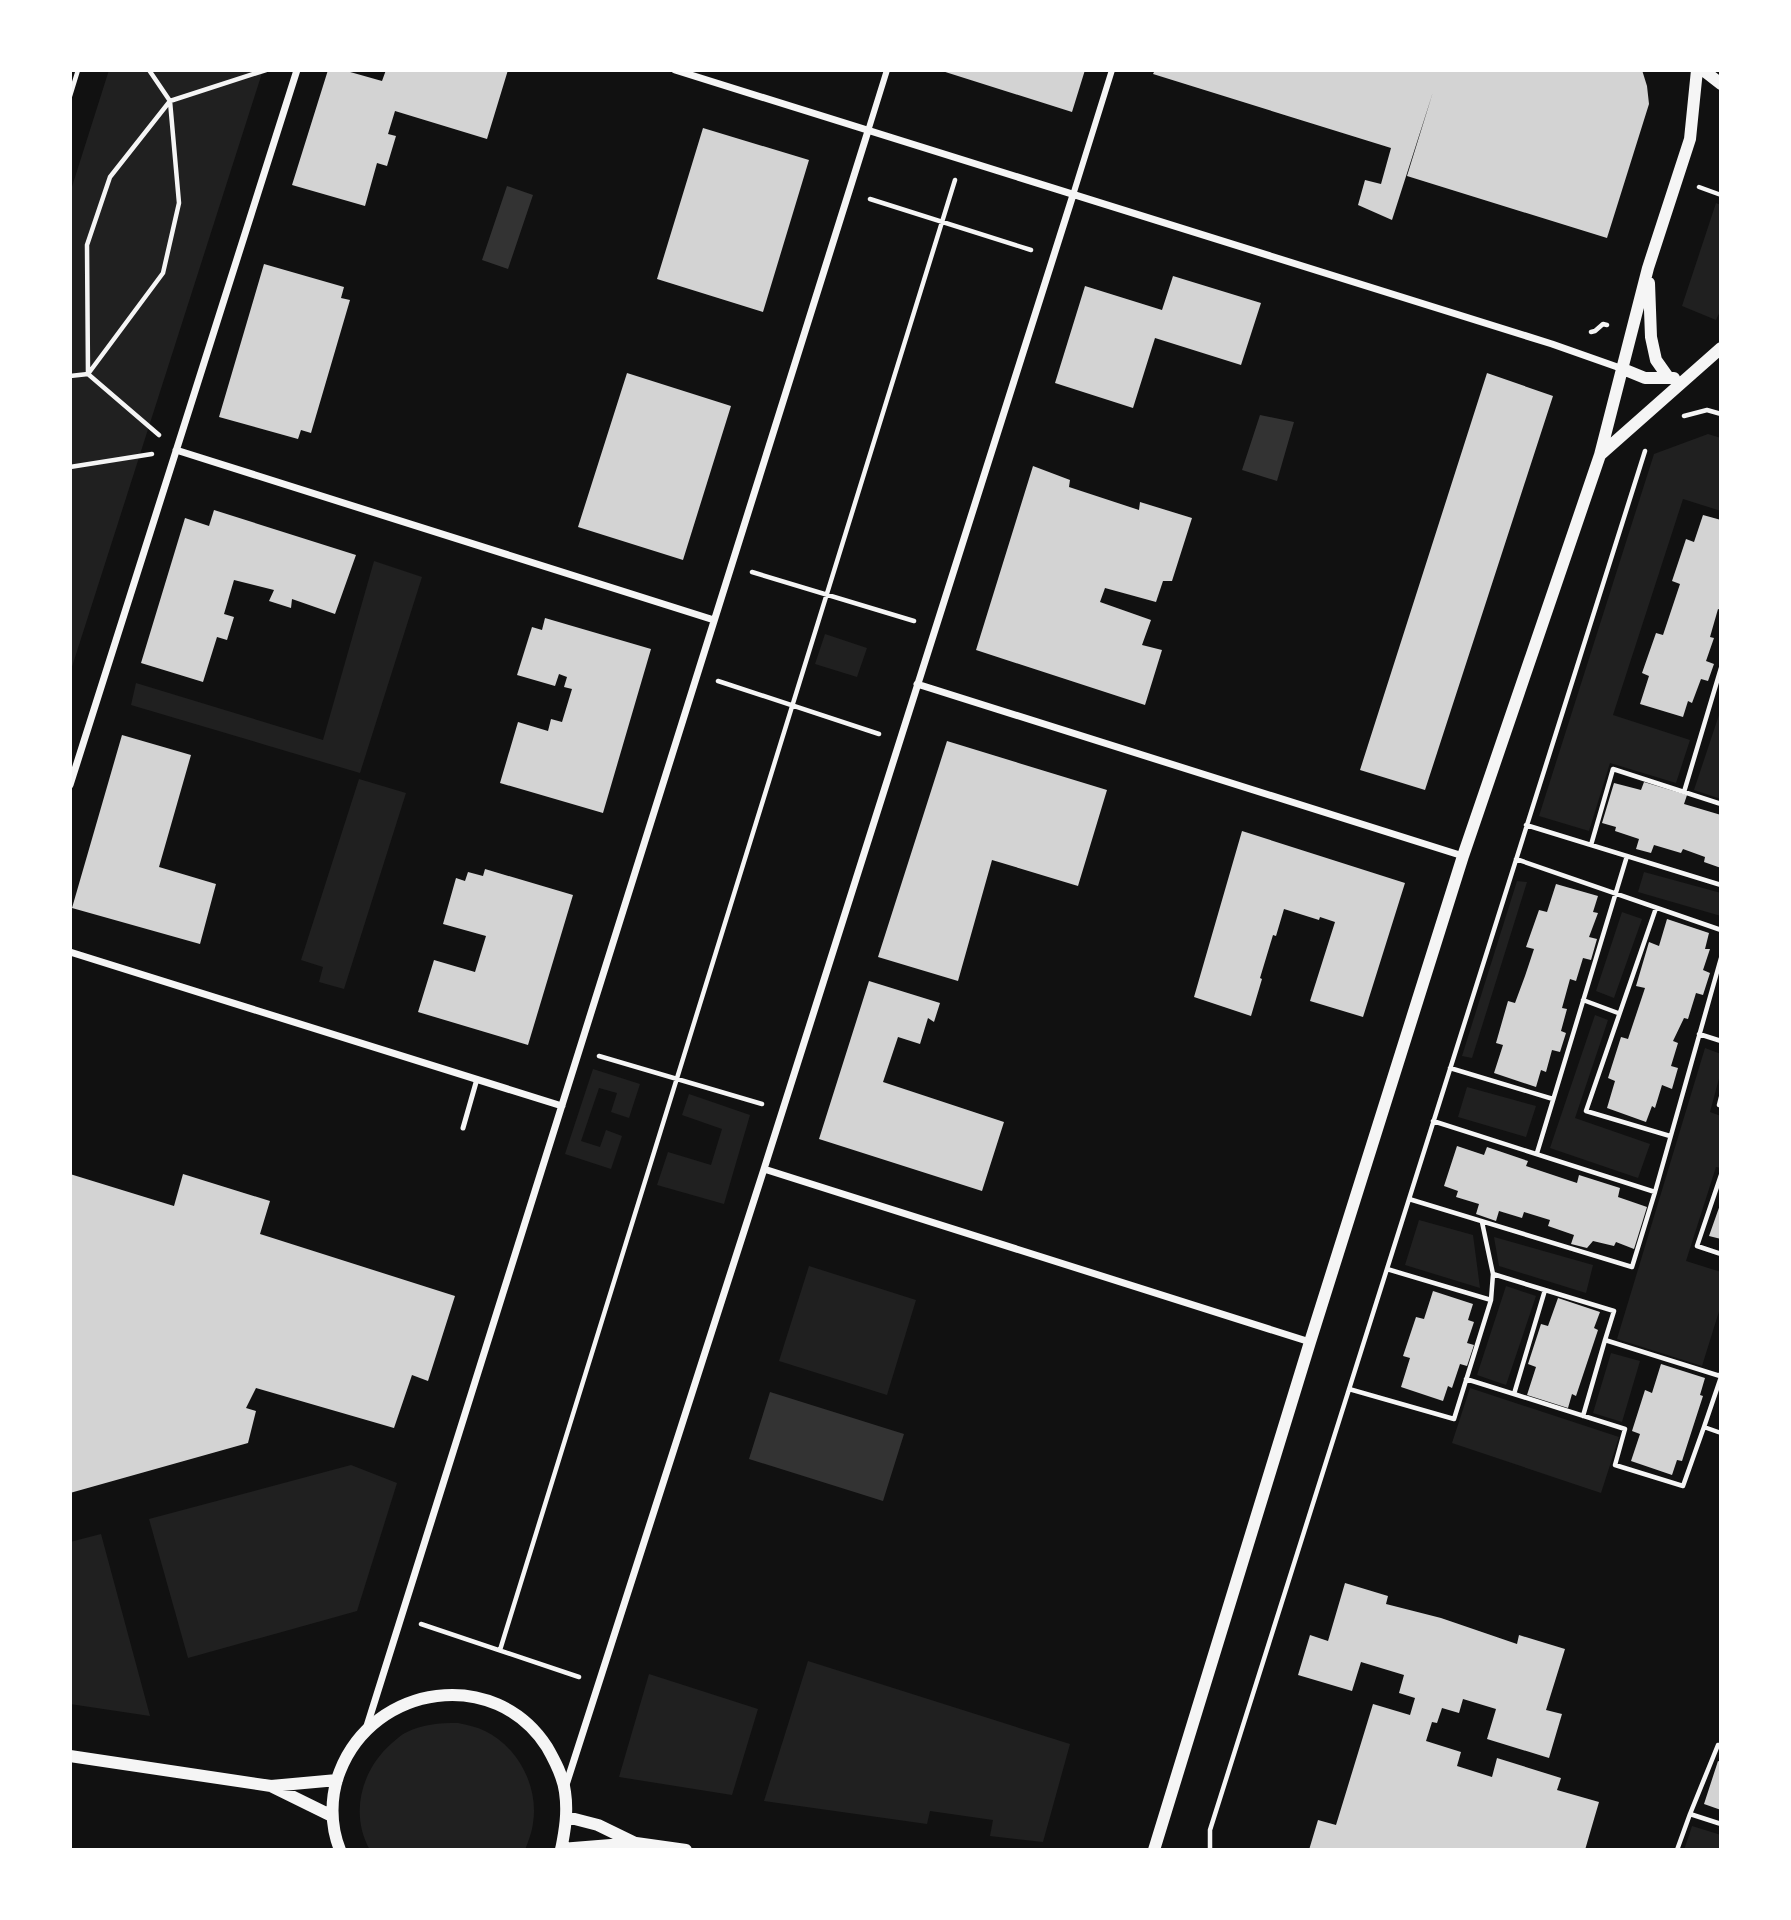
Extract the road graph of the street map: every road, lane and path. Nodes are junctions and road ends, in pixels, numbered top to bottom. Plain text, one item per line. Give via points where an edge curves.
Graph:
1 (78, 70) edge
2 (149, 70) edge
3 (266, 70) edge
4 (297, 70) edge
5 (675, 70) edge
6 (887, 70) edge
7 (1112, 70) edge
8 (1697, 70) edge
9 (1703, 70) edge
10 (1721, 84) edge
11 (70, 96) edge
12 (170, 101) junction
13 (868, 131) junction
14 (961, 160) junction
15 (849, 192) junction
16 (1073, 195) junction
17 (942, 222) junction
18 (1053, 257) junction
19 (1648, 268) junction
20 (1721, 348) edge
21 (1623, 369) junction
22 (88, 374) junction
23 (70, 376) edge
24 (1668, 377) junction
25 (1687, 379) junction
26 (1721, 414) edge
27 (1677, 418) dead end
28 (1649, 446) dead end
29 (176, 450) junction
30 (1600, 455) junction
31 (70, 467) edge
32 (732, 566) junction
33 (827, 594) junction
34 (714, 620) junction
35 (935, 627) junction
36 (1721, 668) edge
37 (697, 674) junction
38 (1719, 681) edge
39 (917, 684) junction
40 (793, 706) junction
41 (899, 741) junction
42 (70, 785) edge
43 (1684, 792) junction
44 (1721, 804) edge
45 (1526, 825) junction
46 (1591, 845) junction
47 (1463, 856) junction
48 (1627, 856) junction
49 (1516, 859) junction
50 (1721, 885) edge
51 (1616, 894) junction
52 (1656, 908) junction
53 (1721, 930) edge
54 (70, 952) edge
55 (1721, 958) edge
56 (1583, 1000) junction
57 (1618, 1013) junction
58 (1699, 1034) junction
59 (1721, 1041) edge
60 (579, 1050) junction
61 (1450, 1069) junction
62 (677, 1078) junction
63 (477, 1080) junction
64 (1721, 1097) edge
65 (1553, 1099) junction
66 (562, 1105) junction
67 (1721, 1105) edge
68 (783, 1110) junction
69 (1433, 1121) junction
70 (463, 1128) dead end
71 (1670, 1136) junction
72 (1536, 1153) junction
73 (764, 1169) junction
74 (1721, 1175) edge
75 (1655, 1192) junction
76 (1409, 1199) junction
77 (1482, 1222) junction
78 (1721, 1254) edge
79 (1387, 1269) junction
80 (1493, 1274) junction
81 (1545, 1290) junction
82 (1491, 1300) junction
83 (1605, 1340) junction
84 (1310, 1342) junction
85 (1721, 1376) edge
86 (1466, 1379) junction
87 (1349, 1388) junction
88 (1514, 1394) junction
89 (1583, 1416) junction
90 (1704, 1427) junction
91 (1721, 1433) edge
92 (401, 1617) junction
93 (500, 1650) junction
94 (599, 1683) junction
95 (366, 1730) junction
96 (1721, 1746) edge
97 (70, 1756) edge
98 (337, 1780) junction
99 (271, 1786) junction
100 (565, 1789) junction
101 (1690, 1814) junction
102 (332, 1816) junction
103 (567, 1816) junction
104 (1721, 1824) edge
105 (636, 1843) junction
106 (336, 1847) edge
107 (561, 1850) edge
108 (685, 1850) edge
109 (1154, 1850) edge
110 (1210, 1850) edge
111 (1677, 1850) edge

1 - 11 path
2 - 12 path
3 - 12 path
4 - 29 street
5 - 13 street
6 - 13 street
7 - 16 street
8 - 19 street via 1690,139
9 - 10 street
12 - 22 path via 110,177 88,245
12 - 22 path via 179,203 163,273
13 - 14 street
13 - 15 street
14 - 16 street
14 - 17 path
15 - 17 path
15 - 32 street
16 - 18 street
16 - 21 street
17 - 18 path
17 - 33 path
18 - 35 street
19 - 21 street
19 - 24 street via 1651,337 1656,360
20 - 25 street
21 - 24 street via 1645,378
21 - 30 street
22 - 23 path
22 - 29 path
24 - 25 street
25 - 30 street
26 - 27 path via 1707,410
28 - 45 path
29 - 31 path
29 - 34 street
29 - 42 street
30 - 47 street
32 - 33 path
32 - 34 street
33 - 35 path
33 - 40 path
34 - 37 street
35 - 39 street
36 - 38 path
37 - 40 path
37 - 60 street
38 - 43 path
39 - 41 street
39 - 47 street
40 - 41 path
40 - 62 path
41 - 68 street
43 - 44 path
43 - 46 path via 1613,769
45 - 46 path
45 - 49 path
46 - 48 path
47 - 84 street
48 - 50 path
48 - 51 path
49 - 51 path
49 - 61 path
51 - 52 path
51 - 56 path
52 - 53 path
52 - 57 path
54 - 63 street
55 - 58 path
56 - 57 path
56 - 65 path
57 - 71 path via 1586,1111
58 - 59 path
58 - 71 path
60 - 62 path
60 - 66 street
61 - 65 path
61 - 69 path
62 - 68 path
62 - 93 path
63 - 66 street
63 - 70 lane
64 - 67 path
65 - 72 path
66 - 92 street
68 - 73 street
69 - 72 path
69 - 76 path
71 - 75 path
72 - 75 path
73 - 84 street
73 - 94 street
74 - 78 path via 1697,1246
75 - 77 path via 1632,1267
76 - 77 path
76 - 79 path
77 - 80 path
79 - 82 path
79 - 87 path
80 - 81 path
80 - 82 path
81 - 83 path via 1614,1311
81 - 88 path
82 - 86 path
83 - 85 path
83 - 89 path
84 - 109 street
85 - 90 path
86 - 87 path via 1454,1419
86 - 88 path
87 - 110 path via 1210,1830
88 - 89 path
89 - 90 path via 1625,1429 1615,1465 1684,1486
90 - 91 path
92 - 93 path
92 - 95 street
93 - 94 path
94 - 100 street
95 - 98 street via 353,1745
95 - 100 street via 385,1714 419,1698 461,1695 482,1699 524,1721 541,1739 556,1762
96 - 101 path
97 - 99 street
98 - 99 street
98 - 102 street
99 - 102 street
100 - 103 street
101 - 104 path
101 - 111 path
102 - 106 street
103 - 105 street
103 - 107 street
105 - 107 street
105 - 108 street

